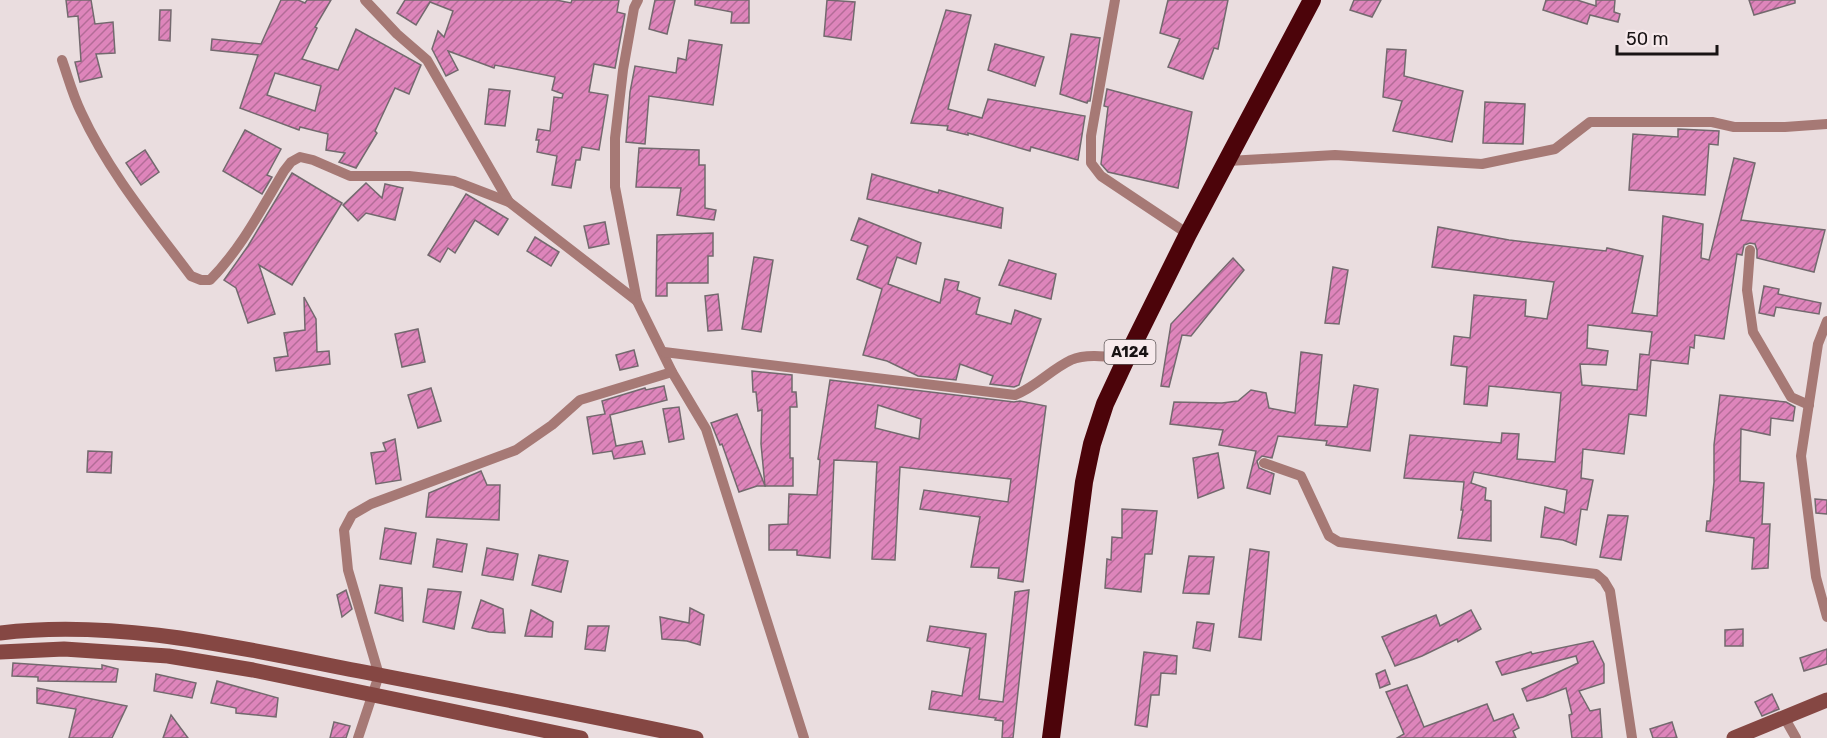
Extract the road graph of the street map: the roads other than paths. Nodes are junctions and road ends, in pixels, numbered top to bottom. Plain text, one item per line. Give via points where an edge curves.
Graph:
1 (365, 0) edge
2 (638, 0) edge
3 (1115, 0) edge
4 (1312, 0) edge
5 (62, 60) dead end
6 (1827, 124) edge
7 (1228, 161) junction
8 (509, 202) junction
9 (1188, 234) junction
10 (1750, 250) dead end
11 (637, 300) junction
12 (1827, 321) edge
13 (664, 352) junction
14 (1126, 359) junction
15 (672, 372) junction
16 (1809, 405) junction
17 (1264, 463) dead end
18 (1827, 617) edge
19 (0, 633) edge
20 (0, 652) edge
21 (379, 675) junction
22 (373, 695) junction
23 (1827, 700) edge
24 (1784, 717) junction
25 (358, 738) edge
26 (581, 738) edge
27 (696, 738) edge
28 (804, 738) edge
29 (1051, 738) edge
30 (1632, 738) edge
31 (1734, 738) edge
32 (1796, 738) edge

1 - 8 street via 427,60
2 - 11 street via 623,70 615,138 615,187
3 - 9 street via 1091,136 1091,163 1101,177
4 - 7 highway, A124
5 - 8 street via 80,112 104,154 191,276 201,280 210,280 219,271 284,171 300,157 350,176 454,181
6 - 7 street via 1734,127 1712,122 1590,122 1555,149 1482,164 1335,155
7 - 9 highway, A124
8 - 11 street
9 - 14 highway, A124
10 - 16 street via 1747,290 1753,332 1791,397
11 - 13 street
12 - 16 street via 1818,344
13 - 14 street via 1015,395 1071,360 1098,356
13 - 15 street
14 - 29 highway, A124 via 1105,404 1084,482
15 - 21 street via 580,400 516,450 371,504 352,516 344,530 348,570
15 - 28 street via 706,429
16 - 18 street via 1801,456 1816,577
17 - 30 street via 1301,476 1329,536 1339,542 1596,574 1610,591
19 - 21 street via 138,633
20 - 22 street via 64,649 168,656
21 - 22 street
21 - 27 street
22 - 25 street
22 - 26 street
23 - 24 street
24 - 31 street
24 - 32 street

